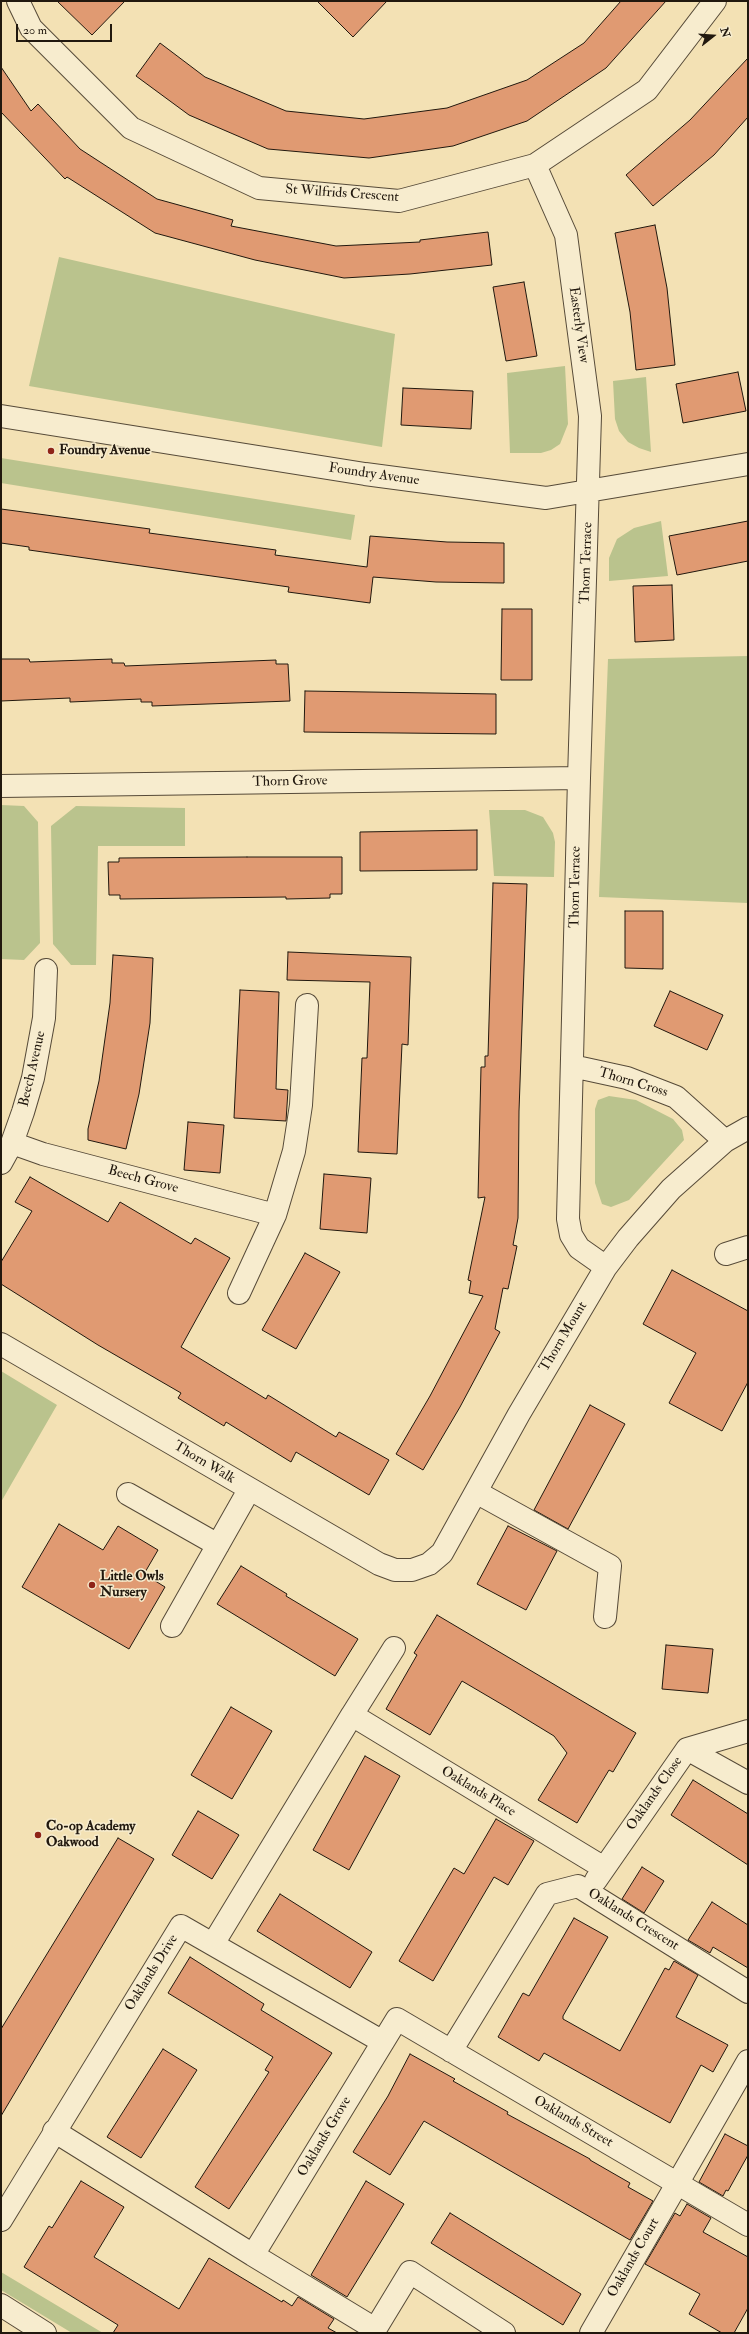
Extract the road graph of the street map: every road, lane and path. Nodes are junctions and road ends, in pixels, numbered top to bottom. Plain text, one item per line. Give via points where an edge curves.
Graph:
1 (18, 1) edge
2 (714, 1) edge
3 (535, 165) junction
4 (1, 416) edge
5 (748, 464) edge
6 (589, 491) junction
7 (578, 778) junction
8 (1, 786) edge
9 (46, 970) dead end
10 (307, 1005) dead end
11 (572, 1066) junction
12 (748, 1128) edge
13 (725, 1141) junction
14 (12, 1143) junction
15 (1, 1163) edge
16 (276, 1215) junction
17 (748, 1247) edge
18 (726, 1254) dead end
19 (606, 1267) junction
20 (239, 1293) dead end
21 (1, 1344) edge
22 (249, 1490) junction
23 (476, 1492) junction
24 (128, 1494) dead end
25 (218, 1545) junction
26 (412, 1570) joint
27 (605, 1617) dead end
28 (172, 1626) dead end
29 (394, 1648) dead end
30 (352, 1715) junction
31 (748, 1731) edge
32 (687, 1749) junction
33 (748, 1783) edge
34 (604, 1868) junction
35 (588, 1892) junction
36 (213, 1944) junction
37 (748, 1992) edge
38 (397, 2019) joint
39 (383, 2042) junction
40 (451, 2051) junction
41 (748, 2061) edge
42 (54, 2131) junction
43 (676, 2183) junction
44 (1, 2220) edge
45 (748, 2225) edge
46 (254, 2255) junction
47 (1, 2305) edge
48 (374, 2331) edge
49 (46, 2333) edge
50 (504, 2333) edge
51 (591, 2333) edge

1 - 3 street, St Wilfrids Crescent via 31,28 131,128 259,188 399,201
2 - 3 street, St Wilfrids Crescent via 647,90
3 - 6 street, Easterly View via 566,235 590,416
4 - 6 street, Foundry Avenue via 365,474 546,498
5 - 6 street, Foundry Avenue
6 - 7 street, Thorn Terrace
7 - 8 street, Thorn Grove
7 - 11 street, Thorn Terrace
9 - 14 street, Beech Avenue via 44,1018 33,1078
10 - 16 street via 301,1105 294,1151
11 - 13 street, Thorn Cross via 626,1078 676,1096
11 - 19 street, Thorn Terrace via 569,1224 571,1235 579,1248
12 - 13 street, Thorn Mount
13 - 19 street, Thorn Mount via 671,1189
14 - 15 street, Beech Avenue
14 - 16 street, Beech Grove via 43,1154
16 - 20 street
17 - 18 street
19 - 23 street, Thorn Mount
21 - 22 street, Thorn Walk
22 - 25 street
22 - 26 street, Thorn Walk via 379,1564 395,1570
23 - 26 street, Thorn Mount via 442,1553 428,1564
23 - 27 street via 610,1566
24 - 25 street
25 - 28 street
29 - 30 street
30 - 34 street, Oaklands Place
30 - 36 street
31 - 32 street, Oaklands Close
32 - 33 street
32 - 34 street, Oaklands Close
34 - 35 street, Oaklands Close
35 - 37 street, Oaklands Crescent
35 - 40 street, Oaklands Crescent via 578,1886 547,1894
36 - 39 street, Oaklands Drive
36 - 42 street, Oaklands Drive via 181,1926
38 - 39 street, Oaklands Grove
38 - 40 street, Oaklands Street
39 - 46 street, Oaklands Grove
40 - 43 street, Oaklands Street
41 - 43 street
42 - 44 street, Oaklands Drive
42 - 46 street
43 - 45 street, Oaklands Street
43 - 51 street, Oaklands Court
46 - 48 street
47 - 49 street
48 - 50 street via 410,2272

